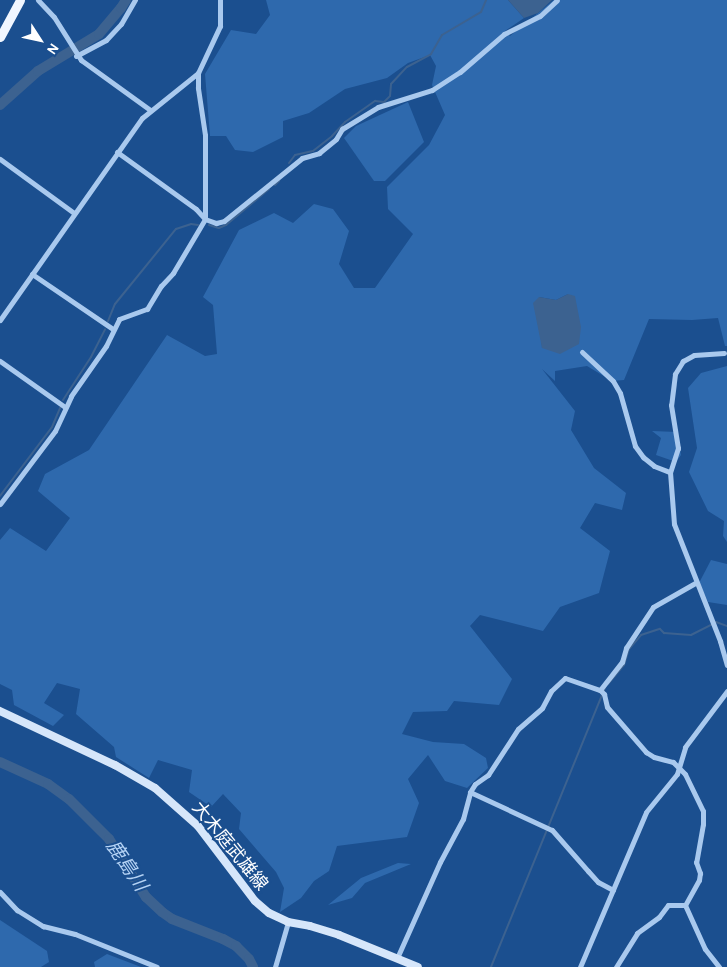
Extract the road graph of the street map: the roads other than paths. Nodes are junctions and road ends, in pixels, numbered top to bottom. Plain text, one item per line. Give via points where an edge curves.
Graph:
1 (20, 0) edge
2 (38, 0) edge
3 (135, 0) edge
4 (220, 0) edge
5 (557, 0) edge
6 (0, 37) edge
7 (76, 56) junction
8 (198, 73) junction
9 (150, 110) junction
10 (117, 152) junction
11 (0, 159) edge
12 (74, 213) junction
13 (206, 219) junction
14 (32, 274) junction
15 (0, 320) edge
16 (113, 329) junction
17 (582, 352) dead end
18 (724, 353) dead end
19 (0, 361) edge
20 (65, 406) junction
21 (670, 472) junction
22 (0, 504) edge
23 (695, 583) junction
24 (727, 665) edge
25 (600, 690) junction
26 (727, 691) edge
27 (0, 711) edge
28 (680, 767) junction
29 (470, 792) junction
30 (612, 890) junction
31 (0, 892) edge
32 (684, 905) junction
33 (288, 922) junction
34 (397, 958) junction
35 (156, 967) edge
36 (275, 967) edge
37 (418, 967) edge
38 (580, 967) edge
39 (616, 967) edge
40 (719, 967) edge

1 - 6 main road
2 - 7 street via 54,17
3 - 7 street via 121,24 106,40
4 - 8 street via 220,26
5 - 13 street via 540,16 504,34 460,72 432,90 378,107 342,130 319,153 302,158 224,220 216,223
7 - 9 street
8 - 9 street
8 - 13 street via 205,136
9 - 10 street
10 - 12 street
10 - 13 street
11 - 12 street
12 - 14 street
13 - 16 street via 147,309 119,319
14 - 15 street
14 - 16 street
16 - 20 street via 106,346
17 - 21 street via 613,381 620,393 635,446 643,457 654,466
18 - 21 street via 694,356 683,361 675,374 671,405 678,448
19 - 20 street
20 - 22 street via 55,431
21 - 23 street via 674,524
23 - 24 street
23 - 25 street via 653,607 626,648 622,662
25 - 28 street via 607,707 646,752
25 - 29 street via 568,678 559,681 542,708 518,728 488,775
26 - 28 street via 685,747
27 - 33 main road, 大木庭武雄線 via 115,765 155,788 198,826 255,901 269,913
28 - 30 street via 646,812
28 - 32 street via 703,811 696,862 699,880
29 - 30 street via 547,828 593,876
29 - 34 street via 463,818
30 - 38 street
31 - 35 street via 17,910 43,926 75,934
32 - 39 street via 668,905 659,917 638,933
32 - 40 street via 705,949
33 - 34 main road, 大木庭武雄線 via 340,935
33 - 36 street
34 - 37 main road, 大木庭武雄線

